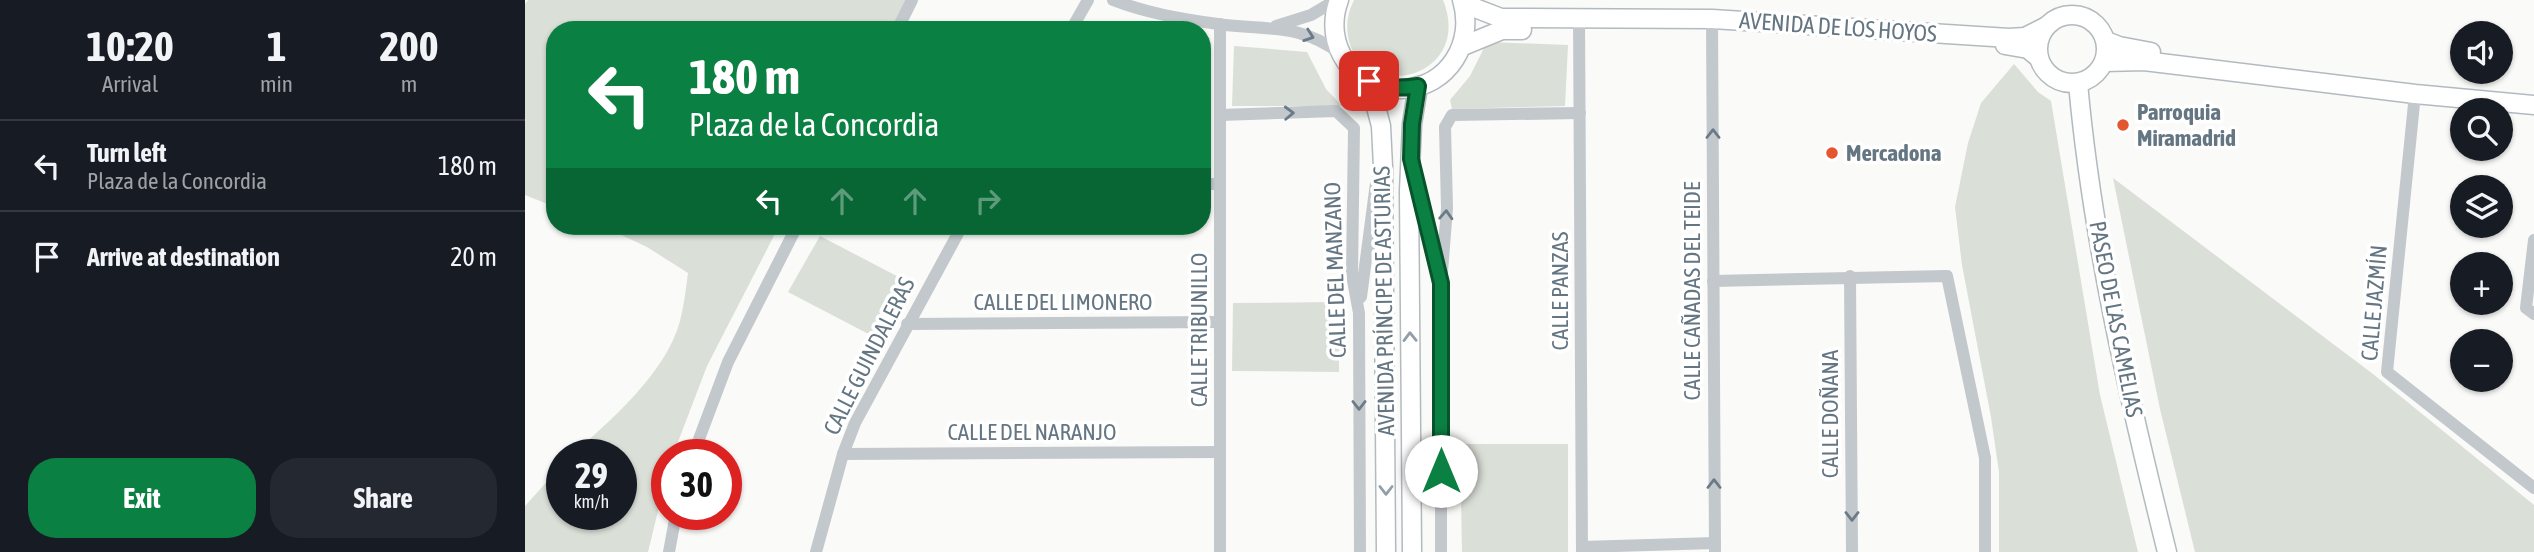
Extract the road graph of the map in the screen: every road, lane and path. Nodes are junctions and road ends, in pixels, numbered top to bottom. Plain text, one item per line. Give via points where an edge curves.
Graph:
1 (912, 0) edge
2 (1088, 0) edge
3 (1113, 0) edge
4 (1338, 0) edge
5 (1464, 0) edge
6 (902, 21) edge
7 (1076, 21) edge
8 (1202, 21) edge
9 (1211, 22) edge
10 (1579, 23) junction
11 (1220, 24) junction
12 (1713, 24) junction
13 (1273, 27) junction
14 (2045, 27) junction
15 (2106, 41) junction
16 (1463, 46) junction
17 (1341, 54) junction
18 (2039, 58) junction
19 (2104, 62) junction
20 (1369, 81) junction
21 (2078, 83) junction
22 (1418, 86) junction
23 (2534, 93) edge
24 (2415, 94) junction
25 (2534, 105) edge
26 (1580, 113) junction
27 (1220, 115) junction
28 (1381, 134) junction
29 (1411, 159) junction
30 (1211, 184) edge
31 (1220, 184) junction
32 (792, 235) edge
33 (957, 235) edge
34 (2534, 240) edge
35 (1850, 276) junction
36 (1713, 281) junction
37 (1441, 283) junction
38 (1359, 313) junction
39 (2534, 314) edge
40 (1220, 322) junction
41 (907, 324) junction
42 (699, 439) edge
43 (1220, 453) junction
44 (843, 454) junction
45 (2534, 488) edge
46 (674, 530) edge
47 (1715, 548) edge
48 (1582, 550) edge
49 (669, 552) edge
50 (816, 552) edge
51 (1220, 552) edge
52 (1360, 552) edge
53 (1386, 552) edge
54 (1412, 552) edge
55 (1441, 552) edge
56 (1852, 552) edge
57 (1985, 552) edge
58 (2167, 552) edge

1 - 6 street
2 - 7 street
3 - 8 street via 1138,10
4 - 13 street
4 - 17 street via 1333,28
5 - 10 street, AVENIDA DE LOS HOYOS via 1501,18
5 - 16 street via 1467,30
9 - 11 street
10 - 12 street, AVENIDA DE LOS HOYOS
10 - 16 street, AVENIDA DE LOS HOYOS via 1502,30
10 - 26 street, CALLE PANZAS
11 - 13 street
11 - 27 street, CALLE TRIBUNILLO
12 - 14 street, AVENIDA DE LOS HOYOS via 2009,38 2025,37
12 - 18 street, AVENIDA DE LOS HOYOS via 1990,44 2028,49
36 -> 12 street, CALLE CAÑADAS DEL TEIDE
13 -> 17 street via 1304,34
14 - 15 street via 2064,15 2085,17 2095,23
14 - 18 street
15 - 19 street
15 - 23 street via 2146,51
16 - 22 street via 1453,64
17 - 20 street
18 - 21 street via 2054,78
19 - 21 street via 2089,79
19 - 24 street via 2144,61
20 - 22 street via 1393,88
20 - 28 street, AVENIDA PRÍNCIPE DE ASTURIAS
21 - 58 street, PASEO DE LAS CAMELIAS via 2103,260 2134,418
22 - 29 street, AVENIDA PRÍNCIPE DE ASTURIAS
24 - 25 street
24 - 45 street, CALLE JAZMÍN via 2387,372
37 -> 26 street, AVENIDA PRÍNCIPE DE ASTURIAS via 1447,208 1445,127 1452,115
26 - 48 street, CALLE PANZAS
27 - 31 street, CALLE TRIBUNILLO
27 -> 38 street, CALLE DEL MANZANO via 1336,111 1354,128 1352,275
28 - 38 street, AVENIDA PRÍNCIPE DE ASTURIAS
28 -> 53 street, AVENIDA PRÍNCIPE DE ASTURIAS
29 - 37 street, AVENIDA PRÍNCIPE DE ASTURIAS
54 -> 29 street, AVENIDA PRÍNCIPE DE ASTURIAS
30 - 31 street
31 - 40 street, CALLE TRIBUNILLO
32 - 42 street via 727,362
33 - 41 street, CALLE GUINDALERAS
34 - 39 street via 2526,308
35 - 36 street
35 -> 56 street, CALLE DOÑANA
35 - 57 street via 1947,276 1985,458
47 -> 36 street, CALLE CAÑADAS DEL TEIDE
37 - 55 street, AVENIDA PRÍNCIPE DE ASTURIAS
38 -> 52 street, CALLE DEL MANZANO
40 - 41 street, CALLE DEL LIMONERO
40 - 43 street, CALLE TRIBUNILLO
41 - 44 street, CALLE GUINDALERAS
43 - 44 street, CALLE DEL NARANJO
43 - 51 street, CALLE TRIBUNILLO
44 - 50 street, CALLE GUINDALERAS
46 - 49 street
47 - 48 street

